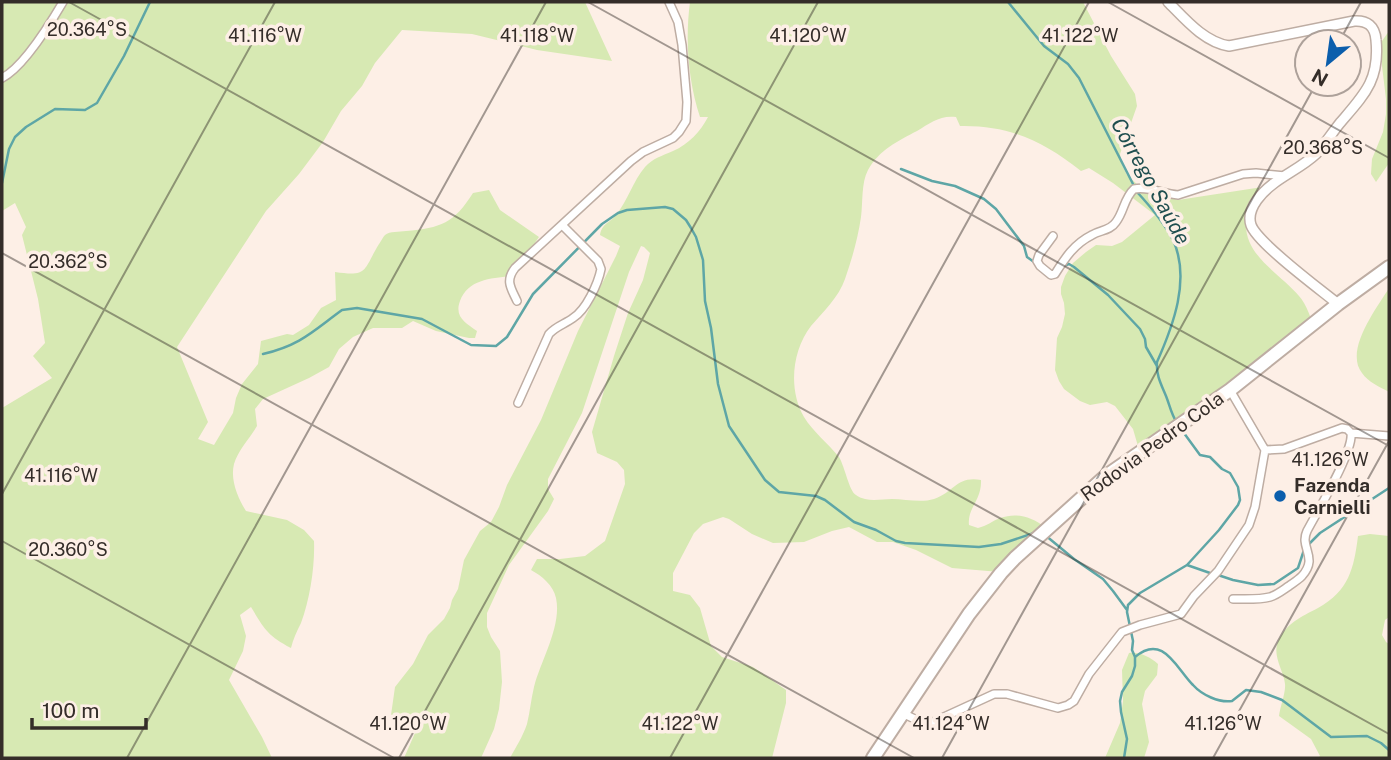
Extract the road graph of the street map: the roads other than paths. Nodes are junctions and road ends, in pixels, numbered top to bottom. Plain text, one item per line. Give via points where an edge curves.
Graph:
1 (63, 2) edge
2 (669, 2) edge
3 (1168, 2) edge
4 (2, 78) edge
5 (1285, 176) junction
6 (562, 225) junction
7 (1053, 236) dead end
8 (1389, 267) edge
9 (517, 301) dead end
10 (1338, 304) junction
11 (1230, 390) junction
12 (518, 403) dead end
13 (1351, 433) junction
14 (1389, 436) edge
15 (1265, 450) junction
16 (1233, 599) dead end
17 (902, 713) junction
18 (873, 758) edge

1 - 4 street via 20,64
2 - 6 street via 682,45 687,121 673,138 637,157
3 - 5 street via 1199,31 1229,46 1354,21 1372,26 1376,62 1364,96 1316,154
5 - 7 street via 1242,174 1178,195 1134,189 1114,226 1081,242 1055,275 1037,261
5 - 10 street via 1256,201 1251,224 1263,242
6 - 9 street via 511,273
6 - 12 street via 601,269 581,312 550,334
8 - 10 main road, Rodovia Pedro Cola
10 - 11 main road, Rodovia Pedro Cola
11 - 15 street
11 - 17 main road, Rodovia Pedro Cola via 1106,476 1015,558 969,614
13 - 14 street
13 - 15 street via 1342,428 1284,450
13 - 16 street via 1352,441 1306,533 1304,544 1310,558 1303,574 1271,597
15 - 17 street via 1249,524 1218,570 1181,614 1118,636 1074,701 1058,708 1001,693 933,722
17 - 18 main road, Rodovia Pedro Cola

